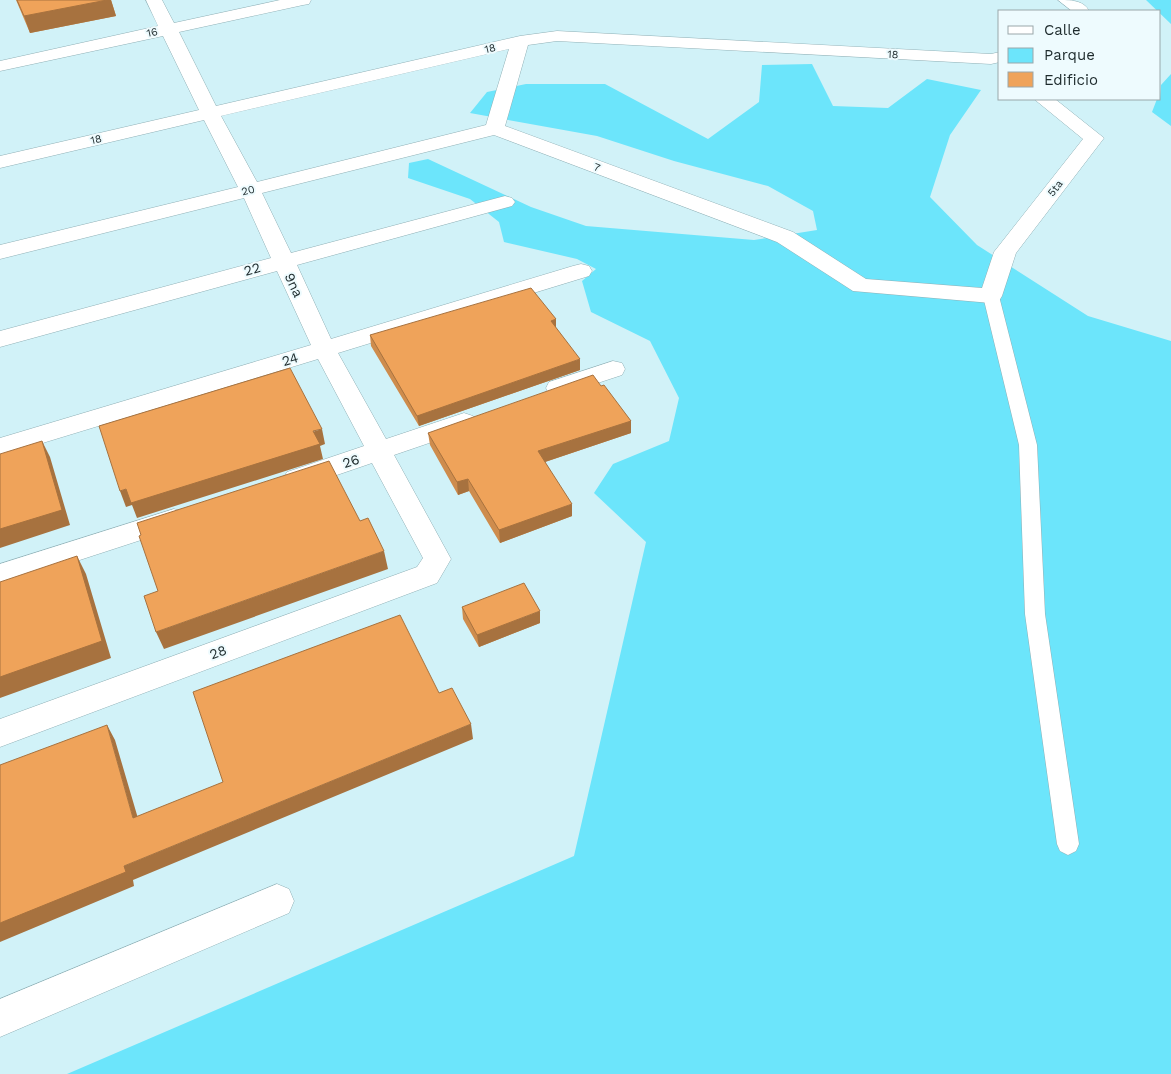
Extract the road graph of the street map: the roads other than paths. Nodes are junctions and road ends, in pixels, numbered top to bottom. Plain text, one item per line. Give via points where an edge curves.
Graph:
1 (154, 0) edge
2 (303, 0) edge
3 (1066, 0) edge
4 (1080, 10) edge
5 (169, 28) junction
6 (520, 41) junction
7 (997, 61) edge
8 (0, 66) edge
9 (1044, 100) edge
10 (209, 112) junction
11 (495, 129) junction
12 (0, 162) edge
13 (250, 189) junction
14 (504, 202) dead end
15 (0, 252) edge
16 (283, 261) junction
17 (581, 271) dead end
18 (991, 296) junction
19 (0, 339) edge
20 (324, 348) junction
21 (613, 369) dead end
22 (539, 395) edge
23 (483, 415) edge
24 (0, 447) edge
25 (380, 452) junction
26 (276, 486) edge
27 (200, 510) edge
28 (434, 567) joint
29 (0, 576) edge
30 (0, 733) edge
31 (1068, 844) dead end
32 (276, 901) dead end
33 (0, 1018) edge

1 - 5 street, 9na
2 - 5 street, 16
3 - 4 street
5 - 8 street, 16
5 - 10 street, 9na
6 - 7 street, 18 via 557,36
6 - 10 street, 18
6 - 11 street
9 - 18 street, 5ta via 1094,138 1005,252
10 - 12 street, 18
10 - 13 street, 9na
11 - 13 street, 20
11 - 18 street, 7 via 785,237 861,286
13 - 15 street, 20
13 - 16 street, 9na
14 - 16 street, 22
16 - 19 street, 22
16 - 20 street, 9na
17 - 20 street, 24
18 - 31 lane via 1028,445 1035,614
20 - 24 street, 24
20 - 25 street, 9na
21 - 22 street
23 - 25 street, 26
25 - 26 street, 26
25 - 28 street, 9na via 437,559
27 - 29 street
28 - 30 street, 28 via 427,574
32 - 33 street

